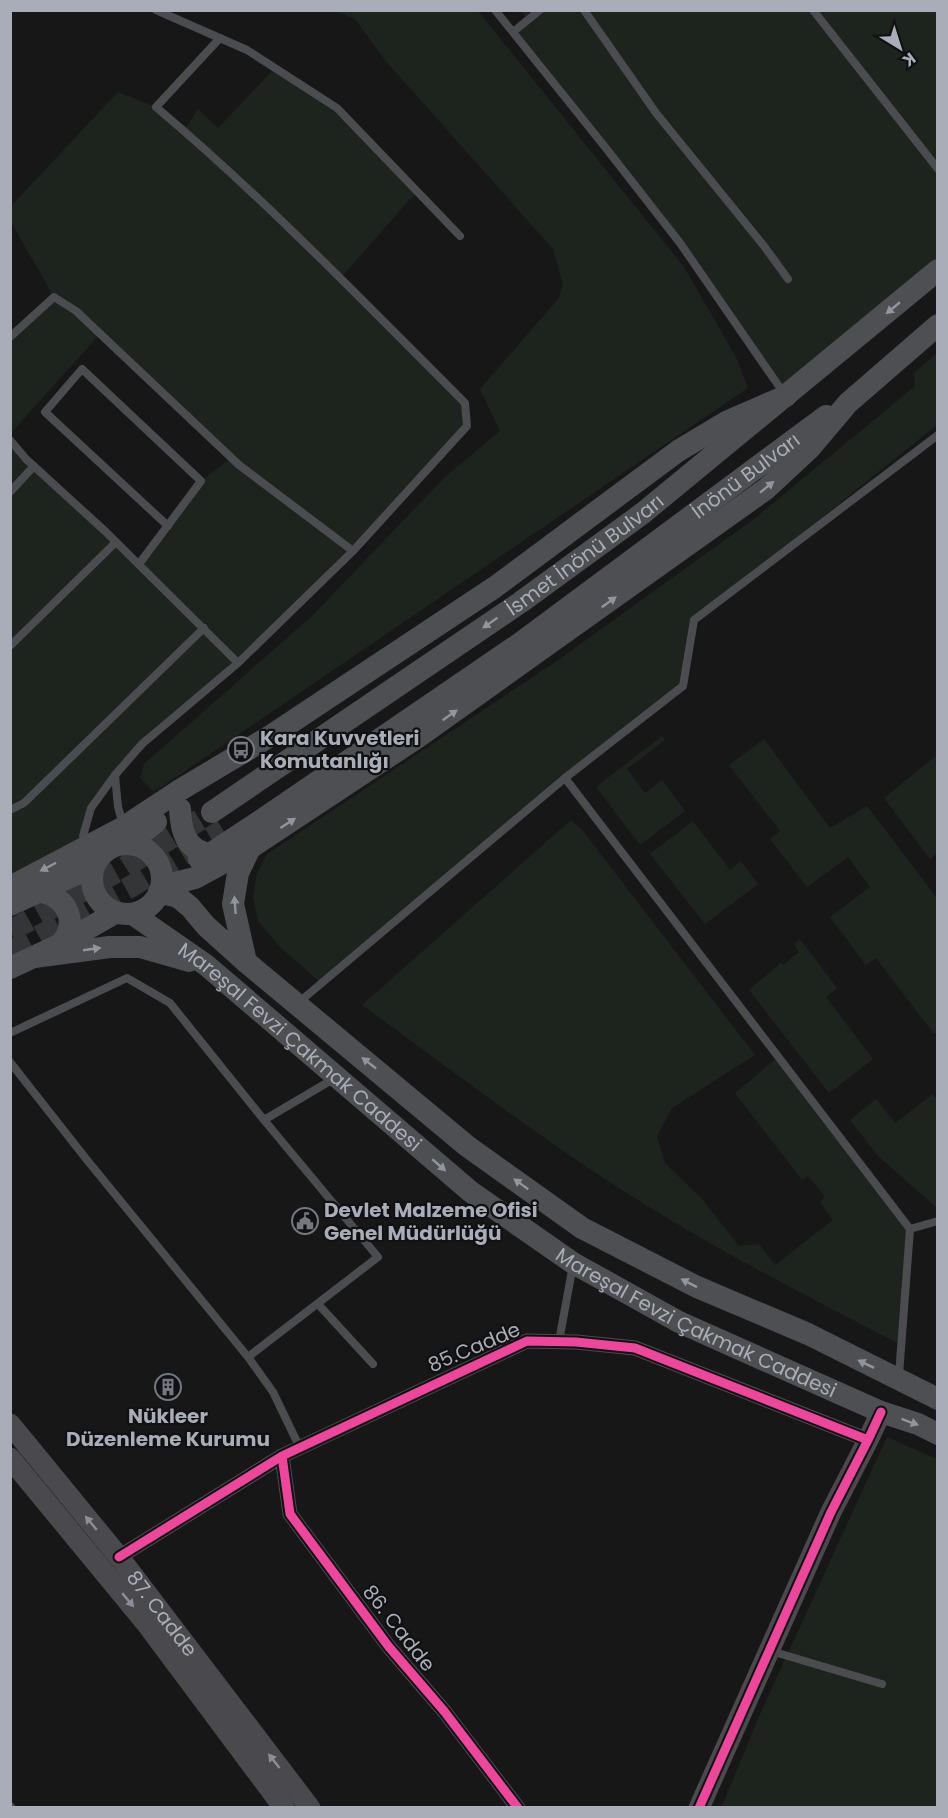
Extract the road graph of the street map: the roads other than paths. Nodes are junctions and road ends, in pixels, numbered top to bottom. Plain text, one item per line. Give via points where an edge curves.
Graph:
1 (156, 10) edge
2 (495, 10) edge
3 (540, 10) edge
4 (584, 10) edge
5 (813, 10) edge
6 (513, 32) junction
7 (220, 38) junction
8 (938, 169) edge
9 (460, 236) dead end
10 (938, 270) edge
11 (788, 279) dead end
12 (938, 325) edge
13 (10, 337) edge
14 (786, 396) junction
15 (848, 403) junction
16 (938, 435) edge
17 (10, 440) edge
18 (34, 466) junction
19 (10, 492) edge
20 (168, 526) junction
21 (116, 542) junction
22 (644, 550) junction
23 (353, 551) junction
24 (139, 564) junction
25 (204, 628) junction
26 (10, 646) edge
27 (238, 663) junction
28 (115, 775) junction
29 (565, 778) junction
30 (180, 808) junction
31 (10, 810) edge
32 (126, 838) junction
33 (250, 848) junction
34 (210, 854) junction
35 (93, 858) junction
36 (161, 885) junction
37 (10, 887) edge
38 (38, 891) junction
39 (10, 905) edge
40 (124, 914) junction
41 (61, 944) junction
42 (34, 957) junction
43 (246, 962) junction
44 (206, 965) junction
45 (10, 968) edge
46 (10, 984) edge
47 (296, 1005) junction
48 (10, 1033) edge
49 (10, 1062) edge
50 (336, 1077) junction
51 (264, 1120) junction
52 (938, 1221) edge
53 (910, 1229) junction
54 (573, 1263) junction
55 (318, 1304) junction
56 (559, 1341) junction
57 (248, 1357) junction
58 (373, 1364) dead end
59 (899, 1379) junction
60 (938, 1399) edge
61 (881, 1412) junction
62 (10, 1424) edge
63 (938, 1434) edge
64 (868, 1440) junction
65 (300, 1448) junction
66 (282, 1456) junction
67 (10, 1458) edge
68 (46, 1468) junction
69 (19, 1483) edge
70 (119, 1557) junction
71 (770, 1651) junction
72 (882, 1684) dead end
73 (284, 1808) edge
74 (310, 1808) edge
75 (518, 1808) edge
76 (699, 1808) edge

1 - 7 lane
2 - 6 lane
3 - 6 lane
4 - 11 lane via 656,113
5 - 8 lane
6 - 14 lane via 680,243
7 - 9 lane via 247,50 337,108
7 - 23 lane via 156,107 200,144 465,403 467,426
10 -> 14 main road, İsmet İnönü Bulvarı
12 - 15 main road
13 - 23 lane via 54,297 76,312 239,465
14 -> 22 main road, İsmet İnönü Bulvarı via 643,513 394,689 217,821
14 - 30 main road via 378,679
14 - 32 main road via 728,421 678,451 485,594 312,710 180,790
15 - 22 main road, İnönü Bulvarı
33 -> 15 main road via 418,737 766,489 810,448
16 - 29 lane via 694,620 683,686
17 - 18 lane
18 - 19 lane
18 - 21 lane
20 - 20 lane via 201,481 82,369 45,412
20 - 24 lane
21 - 24 lane
21 - 26 lane
22 - 34 main road via 519,644
23 - 27 lane
24 - 25 lane
25 - 27 lane
25 - 31 lane via 24,803
27 - 28 lane via 142,744
28 - 32 lane
28 - 35 lane via 91,808 83,836
29 - 47 lane
29 - 53 lane
30 - 32 main road
30 - 34 main road via 185,836 200,852
32 - 35 main road
32 - 36 main road via 156,858 161,867
33 - 36 main road via 195,878
43 -> 33 main road via 233,903 238,873
34 - 36 main road
35 -> 37 main road
35 - 38 main road
35 - 40 main road via 97,899 105,907
36 - 40 main road via 149,908
36 - 43 main road, Mareşal Fevzi Çakmak Caddesi via 190,907
38 - 39 main road
38 - 41 main road via 47,892 67,909 69,932
40 - 41 main road
40 - 44 main road, Mareşal Fevzi Çakmak Caddesi
41 - 42 main road
42 -> 44 main road via 140,947
42 - 45 main road
42 - 46 main road
43 - 47 main road, Mareşal Fevzi Çakmak Caddesi
44 - 50 main road, Mareşal Fevzi Çakmak Caddesi
59 -> 47 main road, Mareşal Fevzi Çakmak Caddesi via 808,1334 697,1287 582,1228 467,1146
48 - 51 lane via 127,978 170,1003
49 - 57 lane
50 - 51 lane
50 -> 54 main road, Mareşal Fevzi Çakmak Caddesi via 471,1192
51 - 55 lane via 378,1257
52 - 53 lane
53 - 59 lane
54 - 56 lane
54 - 61 main road, Mareşal Fevzi Çakmak Caddesi via 679,1322
55 - 57 lane
55 - 58 lane
56 - 64 street, 85.Cadde via 635,1348
56 - 65 street, 85.Cadde via 527,1341
57 - 65 lane via 273,1392
59 - 60 main road, Mareşal Fevzi Çakmak Caddesi
59 - 61 main road
61 -> 63 main road, Mareşal Fevzi Çakmak Caddesi
61 - 64 street
62 - 68 street, 87. Cadde
64 - 71 street via 831,1512
65 - 66 street, 85.Cadde
66 - 70 street, 85.Cadde
66 - 75 street, 86. Cadde via 290,1514 389,1647
67 - 69 street, 87. Cadde
68 - 69 street
70 -> 68 street, 87. Cadde
69 -> 73 street, 87. Cadde via 146,1623
74 -> 70 street, 87. Cadde
71 - 72 lane
71 - 76 street

